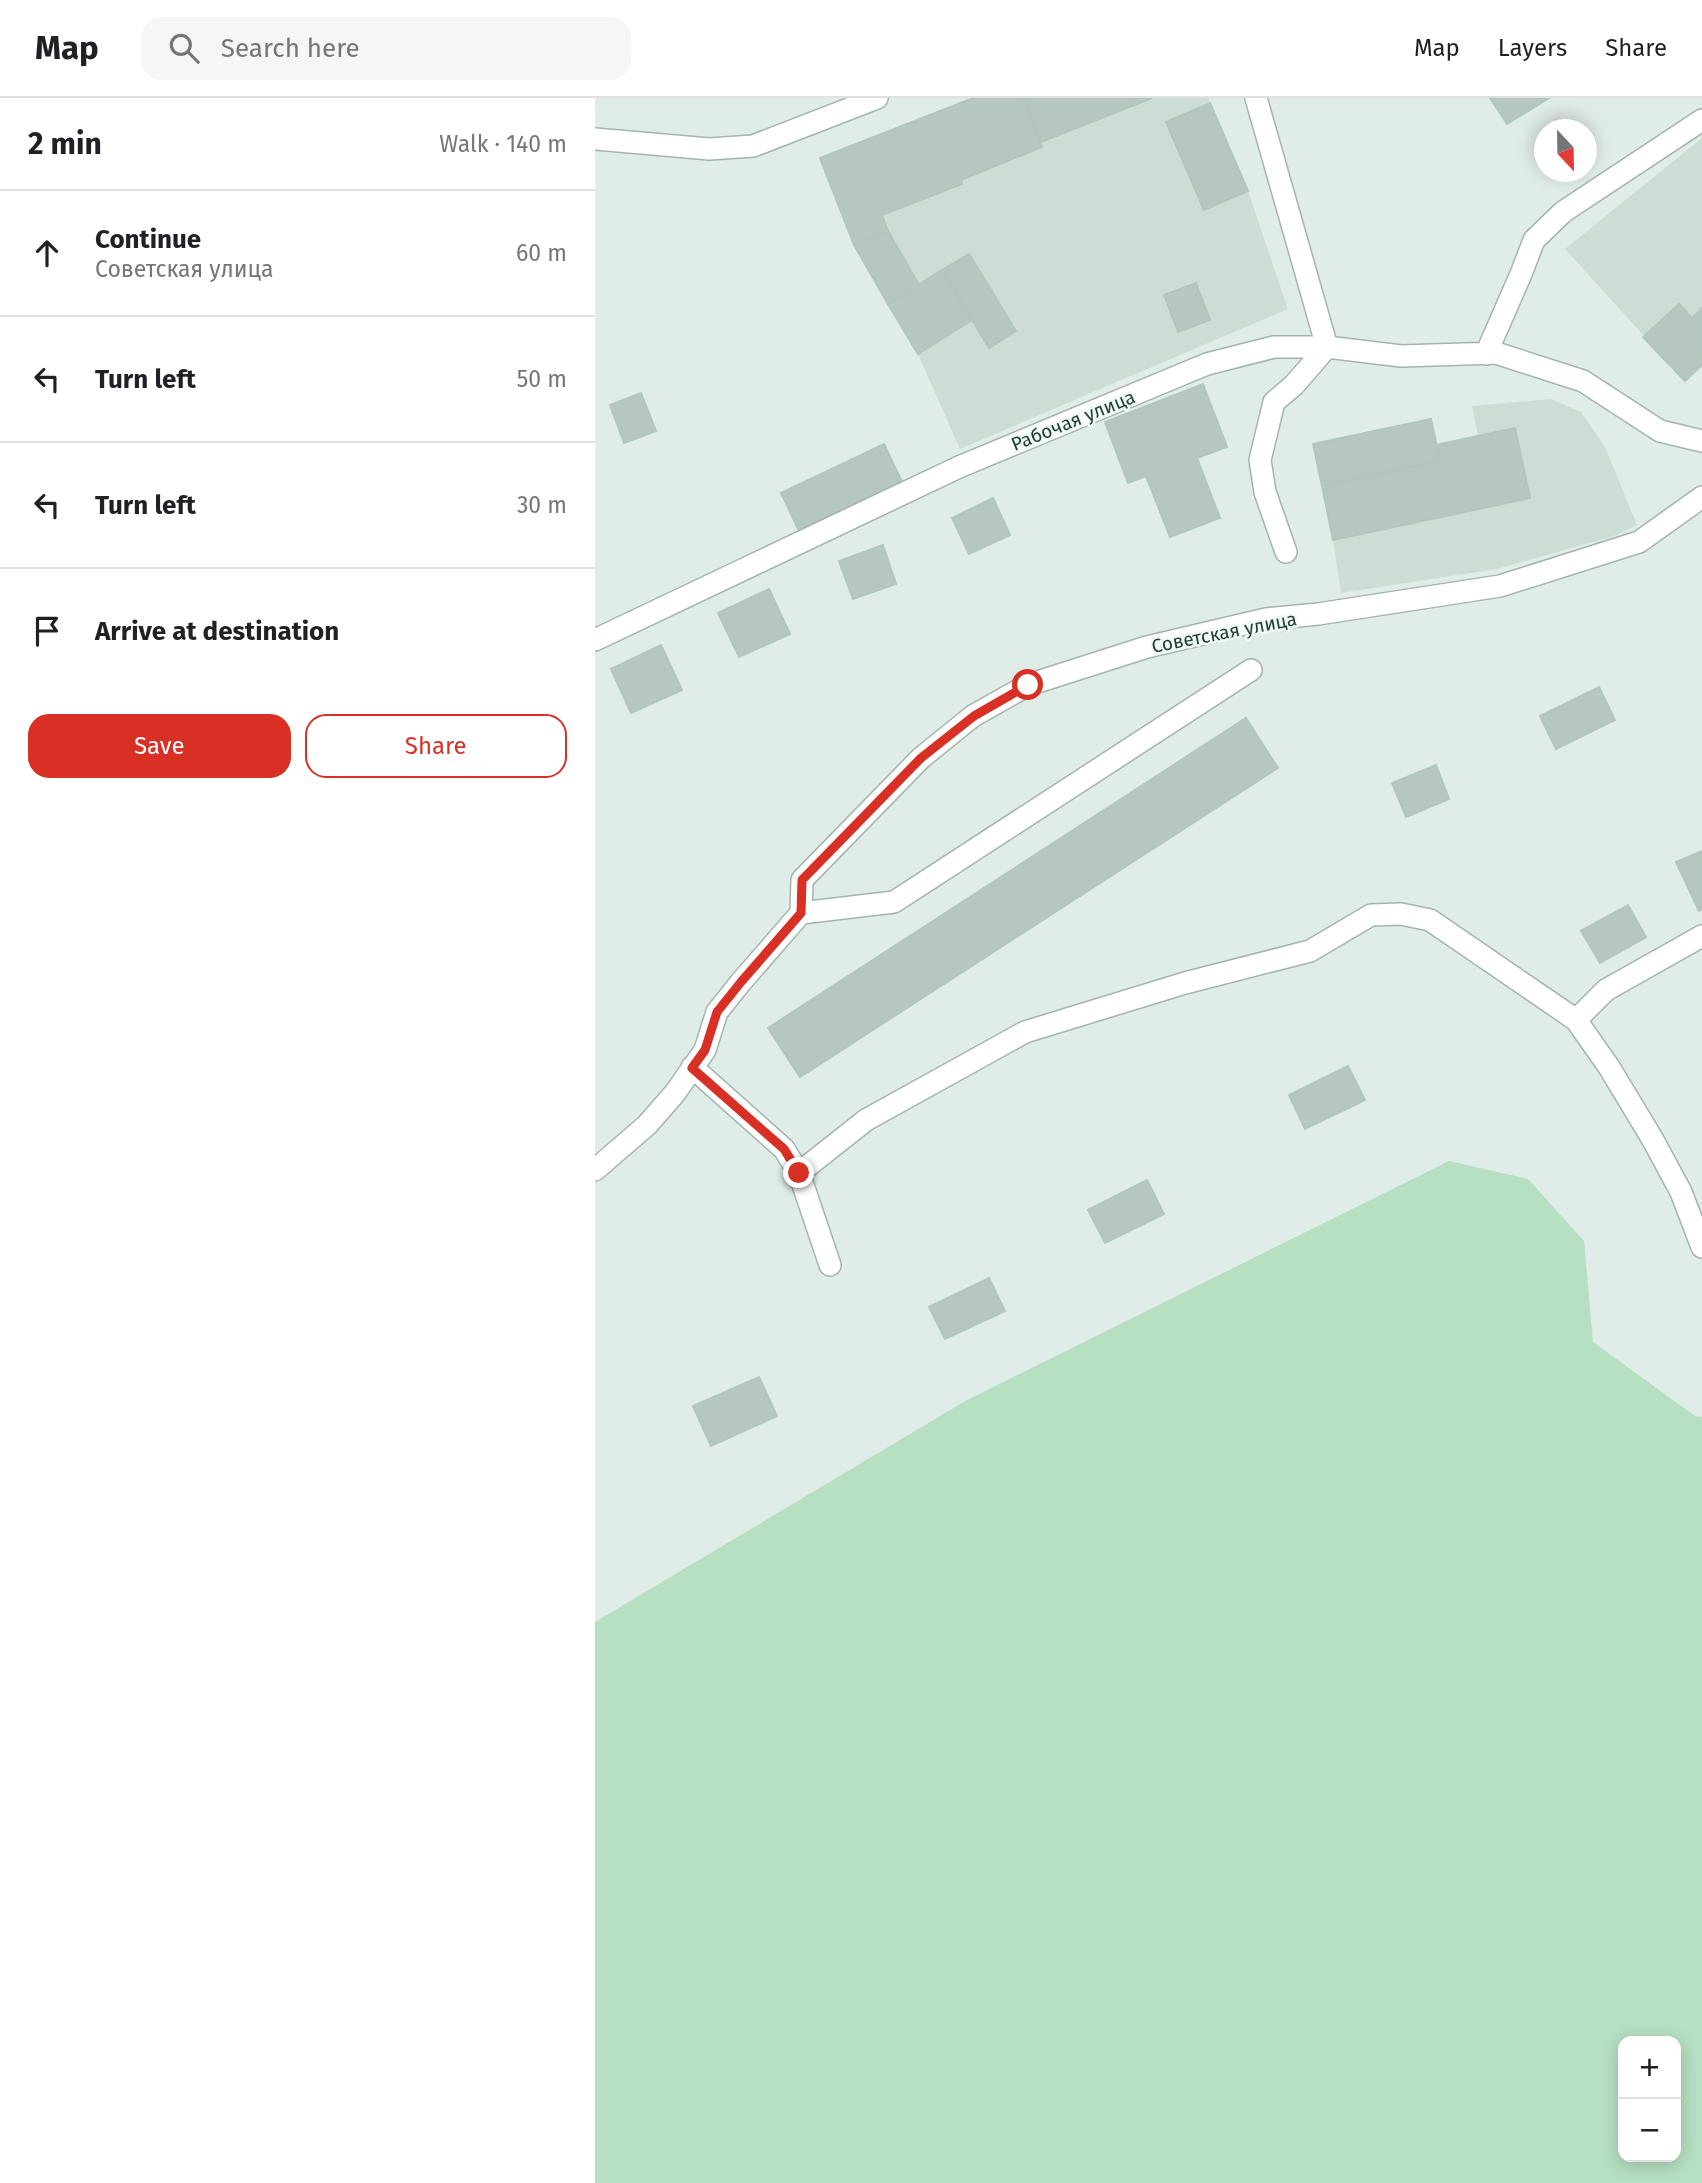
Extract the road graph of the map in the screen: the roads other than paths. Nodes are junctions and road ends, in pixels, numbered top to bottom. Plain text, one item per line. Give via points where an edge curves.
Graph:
1 (877, 98) edge
2 (1256, 98) edge
3 (1702, 120) edge
4 (595, 139) edge
5 (1327, 347) junction
6 (1486, 354) junction
7 (1702, 441) edge
8 (1702, 497) edge
9 (1286, 552) dead end
10 (595, 640) edge
11 (1251, 670) dead end
12 (801, 913) junction
13 (1702, 936) edge
14 (1576, 1020) junction
15 (692, 1068) junction
16 (595, 1170) edge
17 (799, 1173) junction
18 (1702, 1247) edge
19 (830, 1265) dead end

1 - 4 street via 753,146 709,149
2 - 5 street
3 - 6 street via 1563,212 1534,240
5 - 6 street, Рабочая улица via 1401,356
5 - 9 street via 1274,402 1259,460
5 - 10 street, Рабочая улица via 1274,347 1207,364 959,467
6 - 7 street, Рабочая улица via 1496,353 1583,381 1660,431
8 - 12 street, Советская улица via 1639,542 1500,586 1265,619 1147,647 1028,685 974,716 921,758 802,880
11 - 12 street via 894,902
12 - 15 street via 717,1012 705,1050
13 - 14 street via 1606,990
14 - 17 street via 1430,920 1401,914 1371,915 1310,951 1025,1032 866,1121
14 - 18 street via 1653,1140 1681,1192
15 - 16 street via 647,1125
15 - 17 street via 784,1149
17 - 19 street

